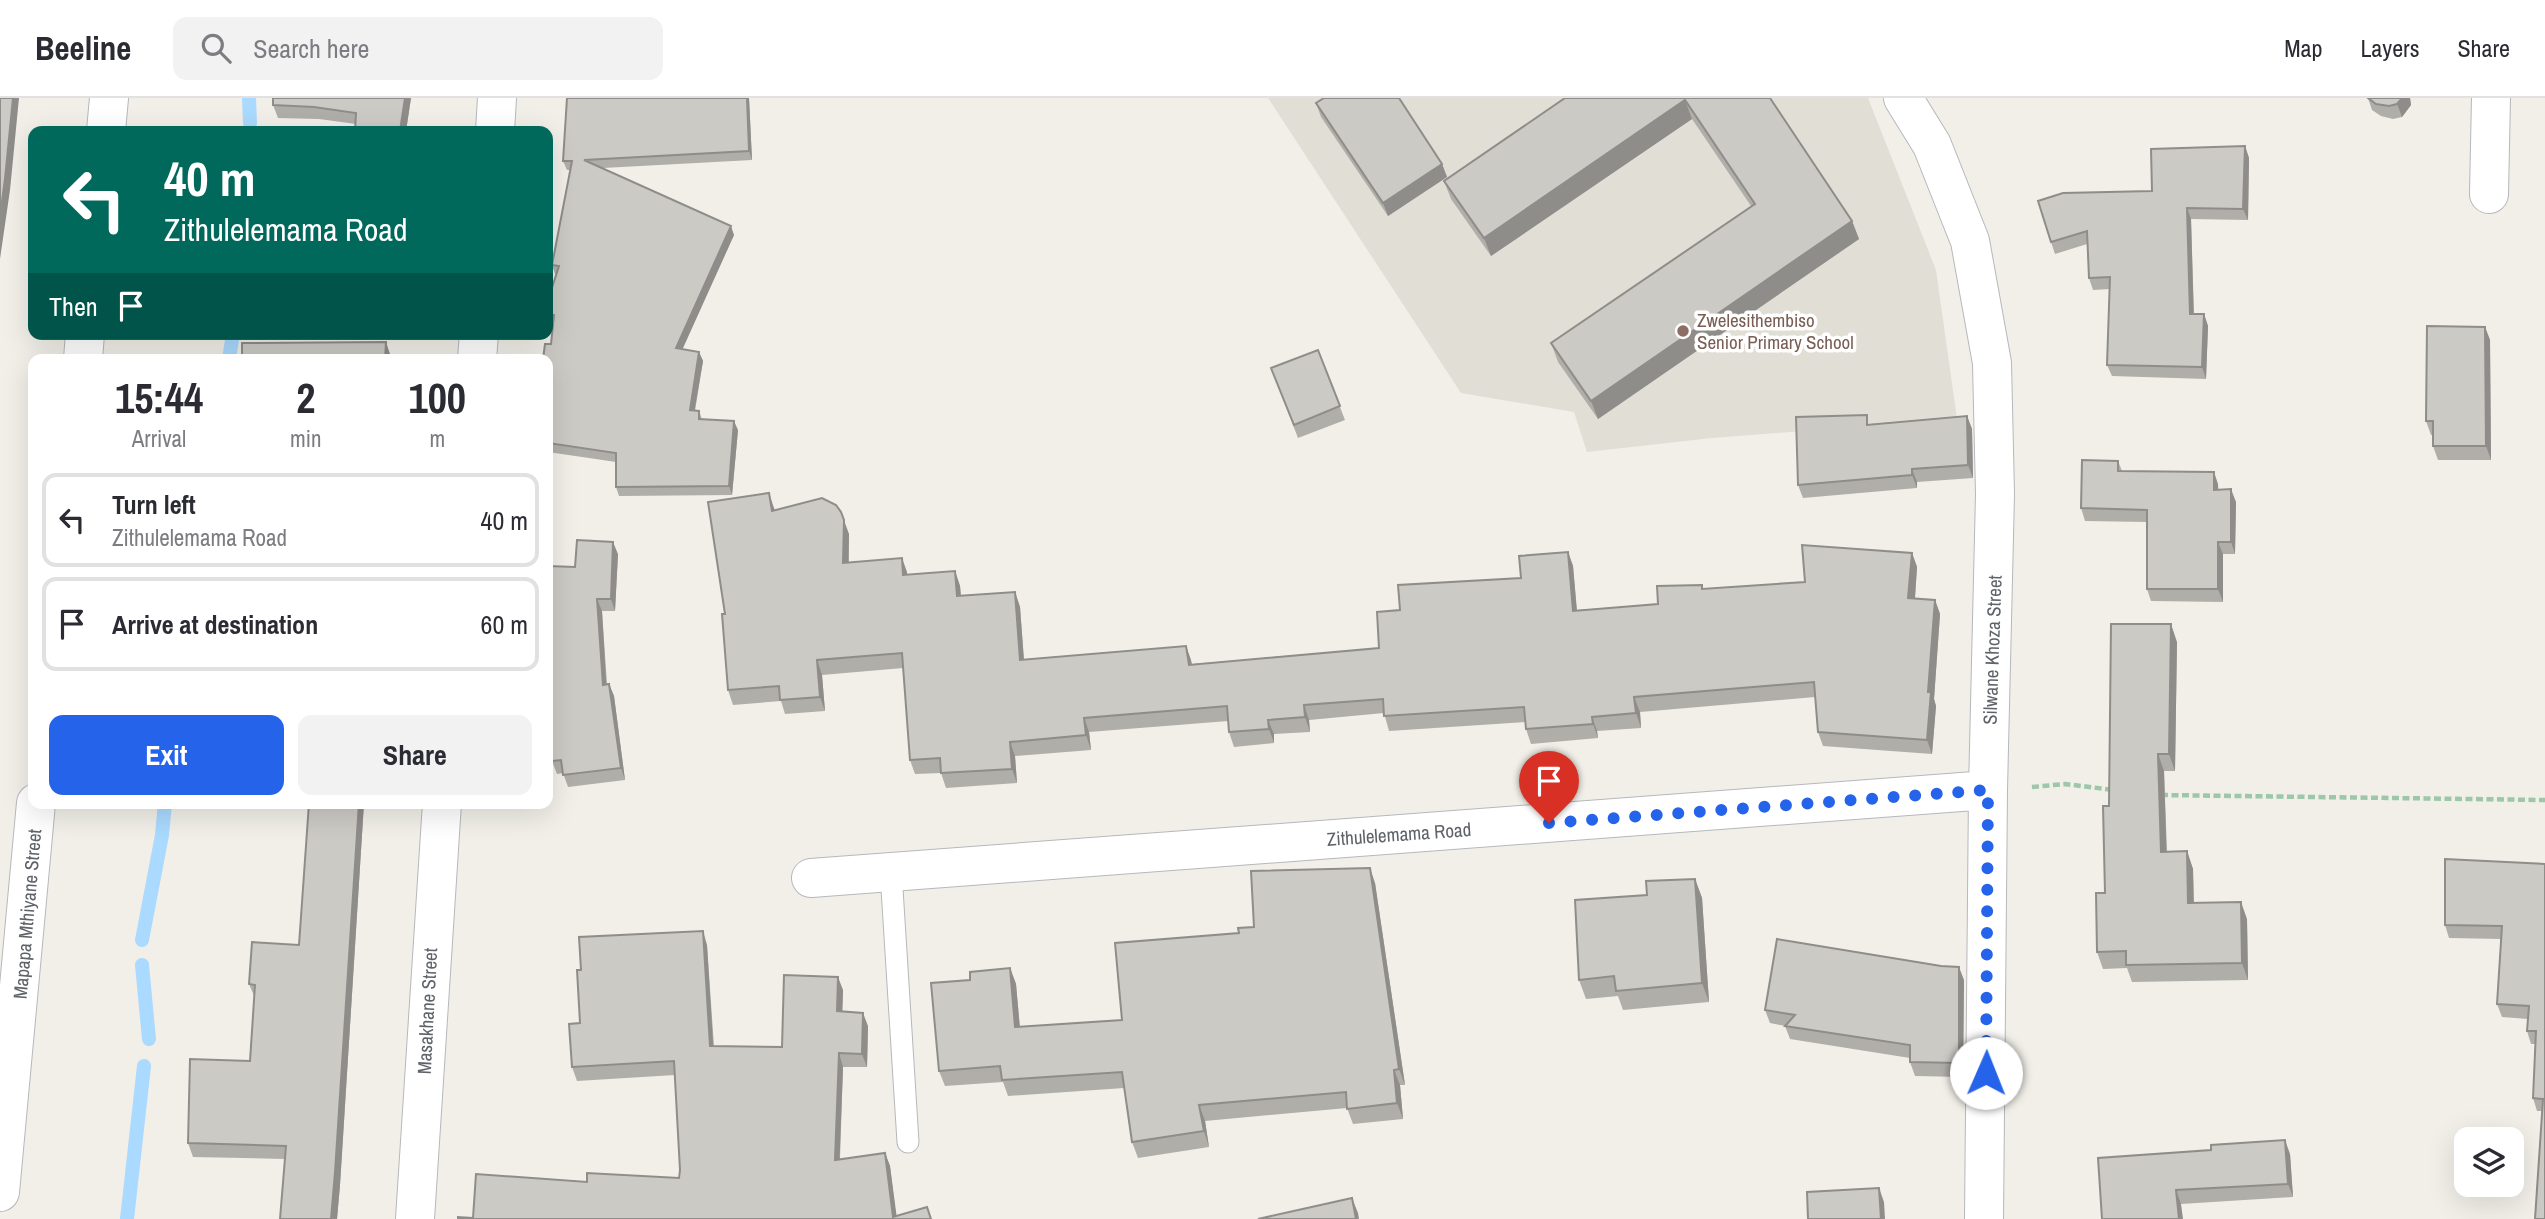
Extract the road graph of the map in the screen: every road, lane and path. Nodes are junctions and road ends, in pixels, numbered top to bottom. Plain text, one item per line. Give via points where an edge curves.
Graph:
1 (109, 98) edge
2 (497, 98) edge
3 (1903, 98) edge
4 (2491, 98) edge
5 (106, 126) edge
6 (495, 126) edge
7 (2489, 194) dead end
8 (1988, 790) junction
9 (2120, 790) edge
10 (2148, 793) edge
11 (2545, 800) edge
12 (36, 809) edge
13 (442, 809) edge
14 (891, 873) junction
15 (811, 878) dead end
16 (908, 1142) dead end
17 (0, 1192) edge
18 (415, 1219) edge
19 (1984, 1219) edge

1 - 5 street
2 - 6 street
3 - 8 street, Silwane Khoza Street via 1932,145 1969,241 1992,363 1995,535
4 - 7 street
8 - 9 path via 2065,784
8 - 14 street, Zithulelemama Road
8 - 19 street, Silwane Khoza Street
10 - 11 path
12 - 17 street, Mapapa Mthiyane Street
13 - 18 street, Masakhane Street
14 - 15 street, Zithulelemama Road
14 - 16 lane

